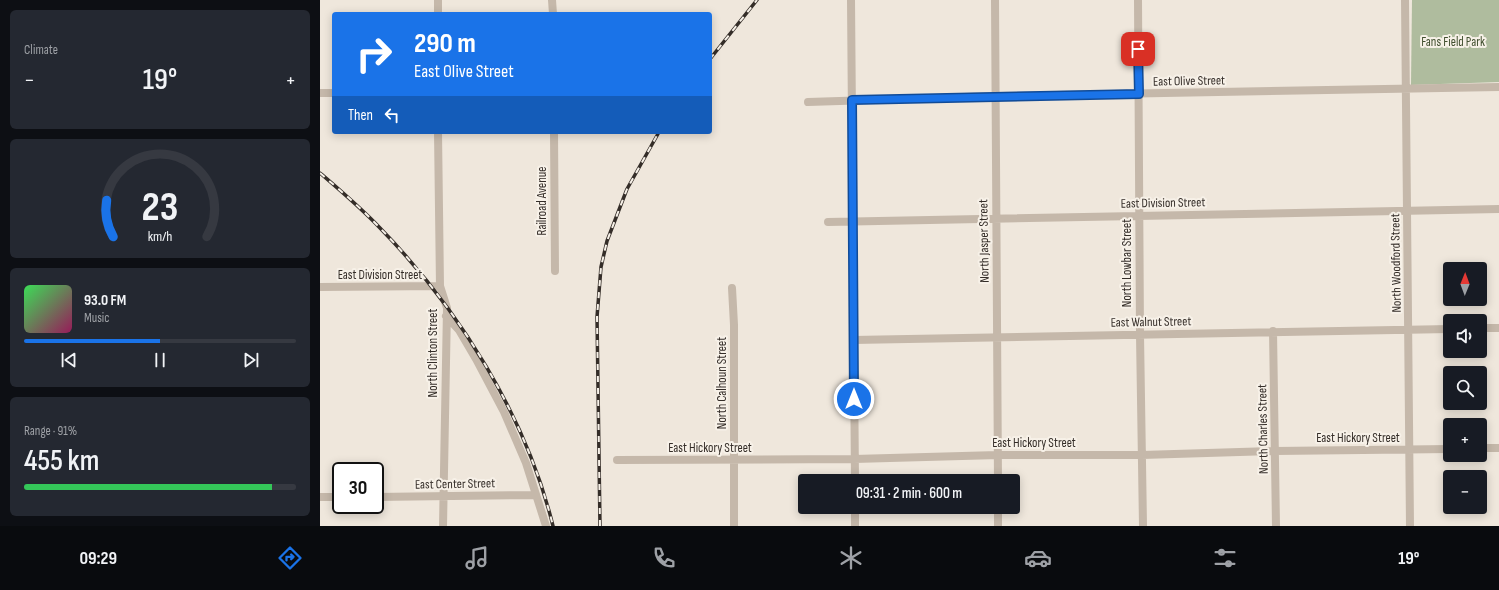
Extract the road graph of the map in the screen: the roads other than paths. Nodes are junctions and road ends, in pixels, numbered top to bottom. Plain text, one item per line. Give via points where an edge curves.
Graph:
1 (438, 0) edge
2 (552, 0) edge
3 (851, 0) edge
4 (995, 0) edge
5 (1138, 0) edge
6 (1406, 0) edge
7 (438, 12) edge
8 (553, 12) edge
9 (1499, 87) edge
10 (1406, 90) junction
11 (320, 93) edge
12 (332, 93) edge
13 (1139, 94) junction
14 (996, 96) junction
15 (852, 100) junction
16 (808, 102) dead end
17 (438, 134) edge
18 (554, 134) edge
19 (1499, 209) edge
20 (1407, 211) junction
21 (1139, 216) junction
22 (996, 219) junction
23 (853, 221) junction
24 (828, 222) dead end
25 (555, 271) dead end
26 (440, 286) junction
27 (320, 287) edge
28 (732, 288) dead end
29 (446, 316) junction
30 (1487, 328) edge
31 (1499, 328) edge
32 (1443, 329) edge
33 (1408, 330) junction
34 (1274, 331) junction
35 (1140, 335) junction
36 (997, 338) junction
37 (853, 340) junction
38 (1487, 448) edge
39 (1499, 448) edge
40 (1443, 449) edge
41 (1409, 450) junction
42 (1275, 451) junction
43 (998, 455) junction
44 (1142, 455) junction
45 (854, 459) junction
46 (617, 460) dead end
47 (733, 460) junction
48 (854, 474) edge
49 (998, 474) edge
50 (536, 495) junction
51 (443, 496) junction
52 (320, 497) edge
53 (332, 497) edge
54 (384, 497) edge
55 (855, 514) edge
56 (998, 514) edge
57 (443, 526) edge
58 (546, 526) edge
59 (734, 526) edge
60 (855, 526) edge
61 (998, 526) edge
62 (1143, 526) edge
63 (1276, 526) edge
64 (1410, 526) edge

1 - 7 street
2 - 8 street
3 - 15 street
4 - 14 street, North Jasper Street
5 - 13 street, North Lowbar Street
6 - 10 street, North Woodford Street
9 - 10 street, East Olive Street
10 - 13 street, East Olive Street
10 - 20 street, North Woodford Street
11 - 12 street
13 - 14 street, East Olive Street
13 - 21 street, North Lowbar Street
14 - 15 street, East Olive Street
14 - 22 street, North Jasper Street
15 - 16 street, East Olive Street
15 - 23 street
17 - 26 street, North Clinton Street
18 - 25 street, Railroad Avenue
19 - 20 street, East Division Street
20 - 21 street, East Division Street
20 - 33 street, North Woodford Street
21 - 22 street, East Division Street
21 - 35 street, North Lowbar Street
22 - 23 street, East Division Street
22 - 36 street, North Jasper Street
23 - 24 street, East Division Street
23 - 37 street
26 - 27 street, East Division Street
26 - 29 street, North Clinton Street via 447,308
28 - 47 street, North Calhoun Street
29 - 50 street via 459,330 491,385 516,437
29 - 51 street, North Clinton Street
30 - 31 street
32 - 33 street, East Walnut Street
33 - 34 street, East Walnut Street
33 - 41 street, North Woodford Street
34 - 35 street, East Walnut Street
34 - 42 street, North Charles Street
35 - 36 street, East Walnut Street
35 - 44 street, North Lowbar Street
36 - 37 street, East Walnut Street
36 - 43 street, North Jasper Street
37 - 45 street
38 - 39 street
40 - 41 street, East Hickory Street
41 - 42 street, East Hickory Street
41 - 64 street, North Woodford Street
42 - 44 street, East Hickory Street
42 - 63 street, North Charles Street
43 - 44 street, East Hickory Street
43 - 45 street, East Hickory Street
43 - 49 street, North Jasper Street
44 - 62 street, North Lowbar Street
45 - 47 street, East Hickory Street
45 - 48 street
46 - 47 street, East Hickory Street
47 - 59 street, North Calhoun Street
50 - 51 street, East Center Street
50 - 58 street
51 - 54 street, East Center Street
51 - 57 street, North Clinton Street
52 - 53 street
55 - 60 street
56 - 61 street

